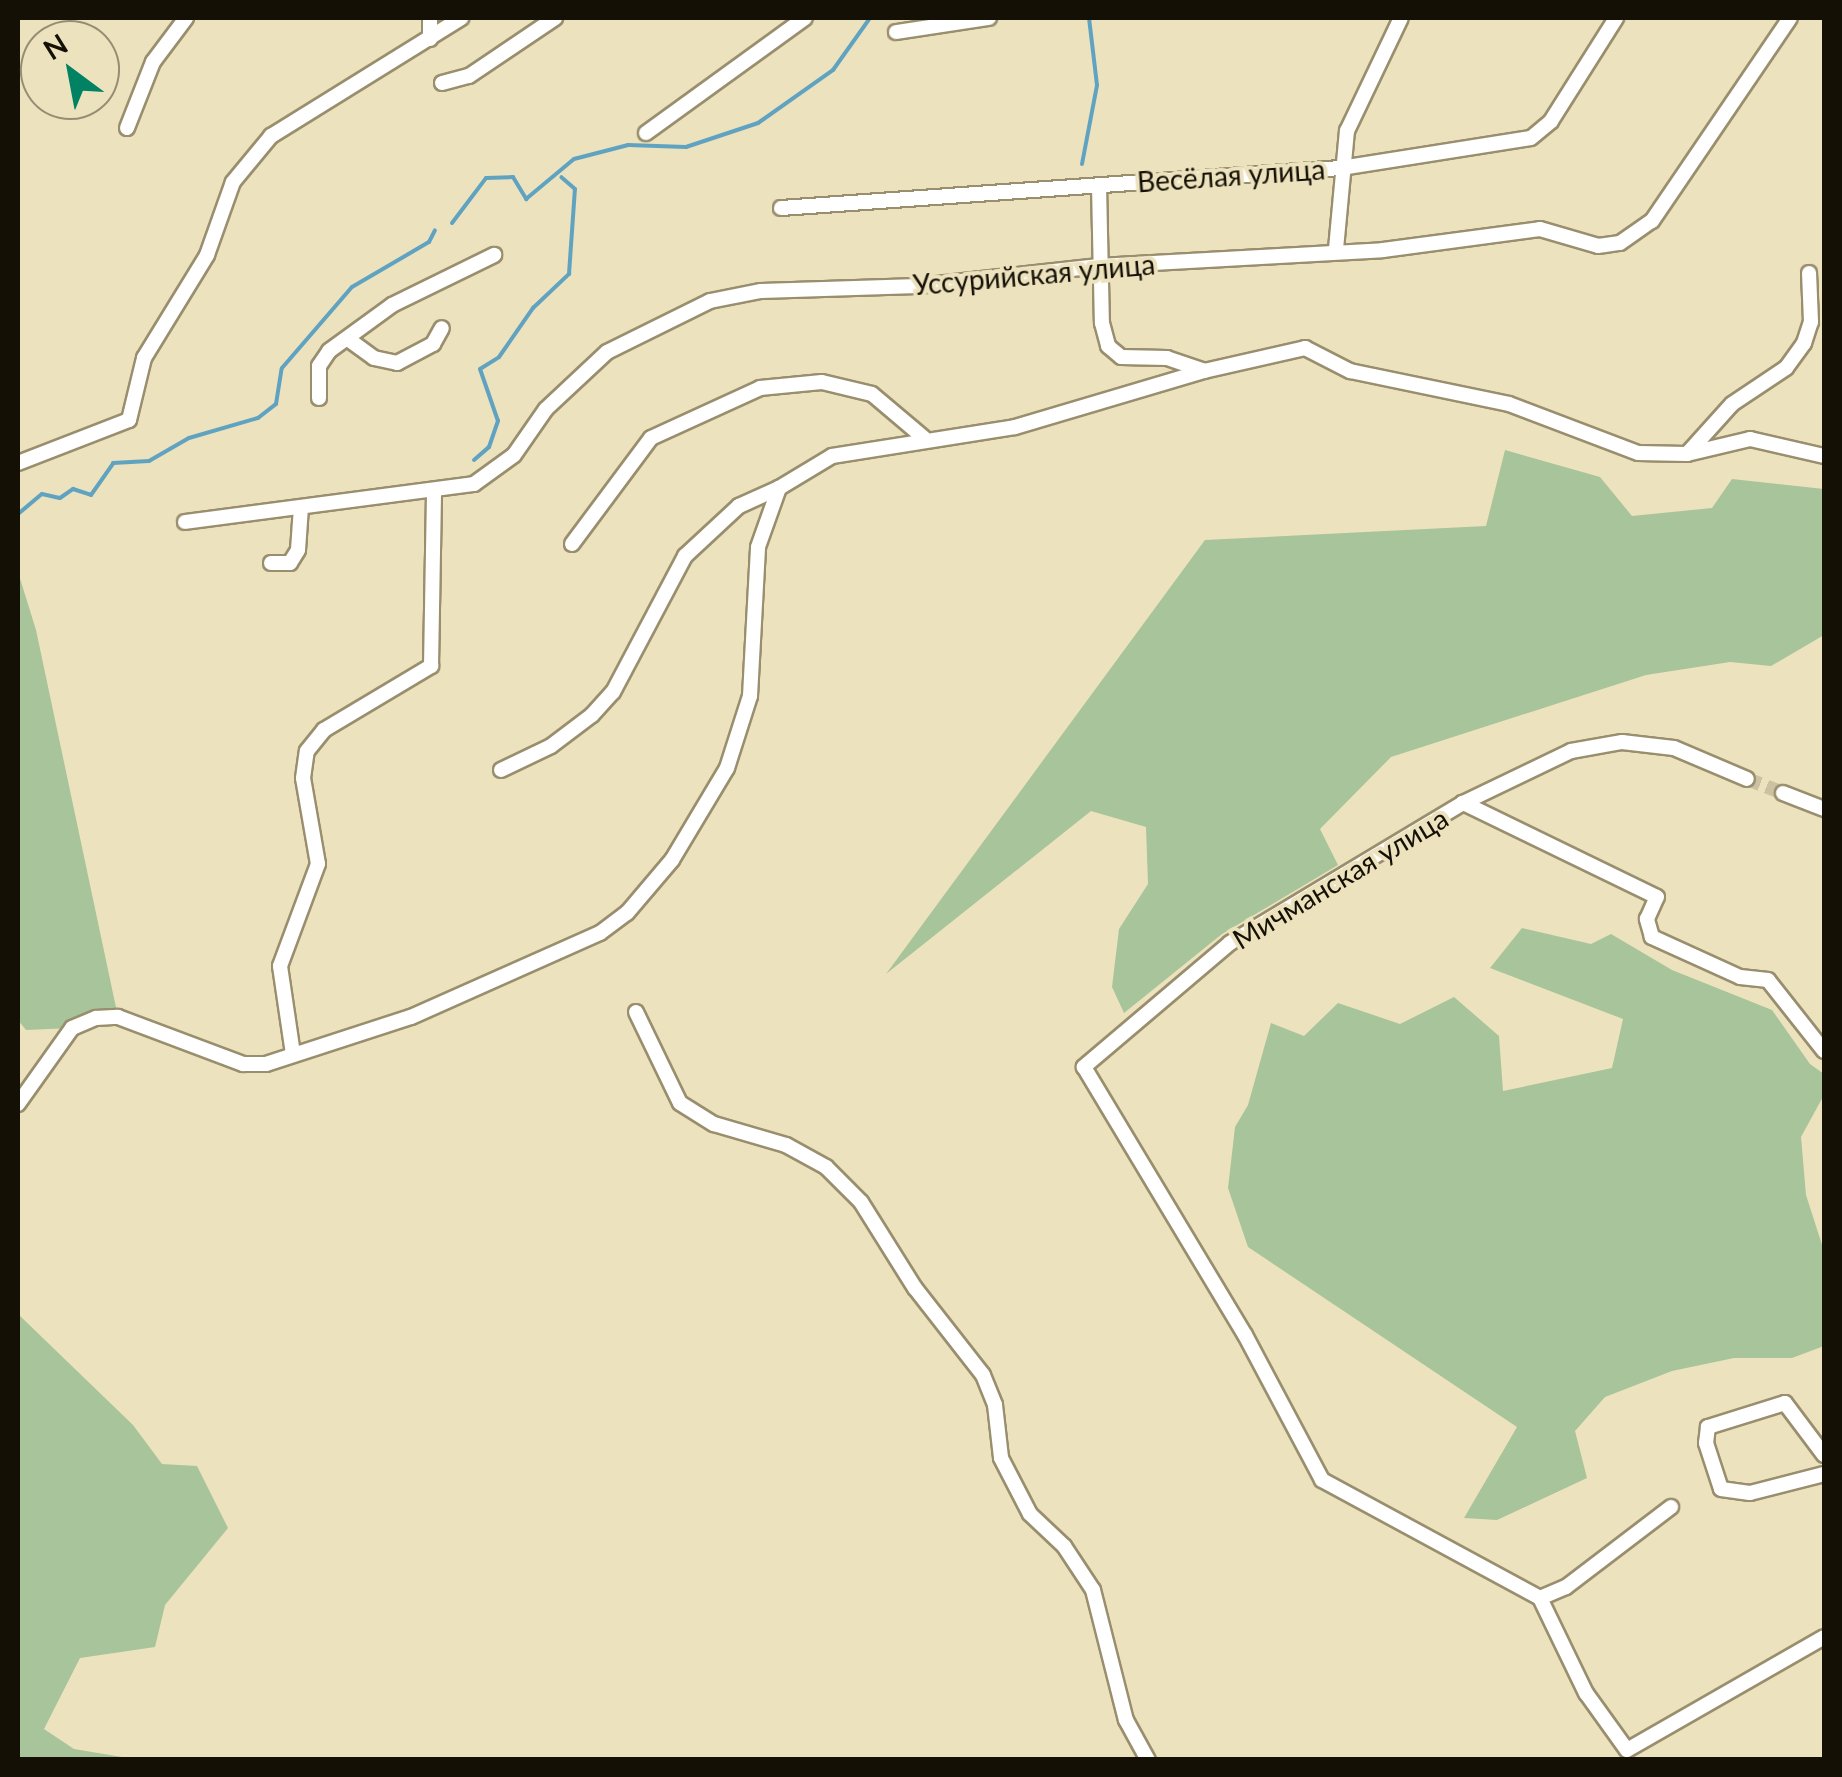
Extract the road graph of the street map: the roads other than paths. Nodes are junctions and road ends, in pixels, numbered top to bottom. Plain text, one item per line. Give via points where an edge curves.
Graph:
1 (186, 18) edge
2 (430, 18) edge
3 (461, 18) edge
4 (555, 18) edge
5 (805, 18) edge
6 (990, 18) edge
7 (1401, 18) edge
8 (1616, 18) edge
9 (1790, 18) edge
10 (896, 32) dead end
11 (430, 39) junction
12 (442, 83) dead end
13 (127, 128) dead end
14 (646, 133) dead end
15 (1340, 168) junction
16 (1099, 185) junction
17 (781, 208) dead end
18 (1336, 249) junction
19 (494, 255) dead end
20 (1099, 266) junction
21 (1809, 273) dead end
22 (442, 328) dead end
23 (348, 339) junction
24 (1204, 370) junction
25 (319, 398) dead end
26 (924, 438) junction
27 (1687, 454) junction
28 (1824, 456) edge
29 (18, 464) edge
30 (779, 488) junction
31 (434, 492) junction
32 (301, 507) junction
33 (185, 522) dead end
34 (572, 544) dead end
35 (271, 563) dead end
36 (501, 770) dead end
37 (1747, 779) tunnel mouth
38 (1783, 793) tunnel mouth
39 (1464, 803) junction
40 (1824, 809) edge
41 (636, 1012) dead end
42 (1824, 1052) edge
43 (293, 1054) junction
44 (18, 1104) edge
45 (1824, 1456) edge
46 (1824, 1474) edge
47 (1672, 1508) dead end
48 (1540, 1598) junction
49 (1824, 1637) edge
50 (1148, 1760) edge

1 - 13 street via 152,62
2 - 11 street
3 - 11 street
4 - 12 street via 469,76
5 - 14 street
6 - 10 street
7 - 15 street via 1360,96
8 - 15 street, Весёлая улица via 1551,122 1531,138
9 - 18 street, Уссурийская улица via 1652,221 1635,236 1598,246 1540,228 1383,250
11 - 29 street via 351,80 272,136 233,182 207,255 144,358 133,410 122,426
15 - 16 street, Весёлая улица
15 - 18 street
16 - 17 street, Весёлая улица
16 - 20 street
18 - 20 street, Уссурийская улица
19 - 23 street via 392,305
20 - 24 street via 1102,323 1113,352
20 - 31 street, Уссурийская улица via 918,286 760,290 710,301 607,352 546,409 514,455 474,484
21 - 27 street via 1811,322 1804,343 1786,368 1732,404
22 - 23 street via 417,357 397,363 374,358
23 - 25 street via 319,366
24 - 26 street via 1015,427
24 - 27 street via 1305,348 1350,371 1509,404 1621,448
26 - 30 street via 832,456
26 - 34 street via 872,394 822,382 760,388 650,438
27 - 28 street via 1750,439
30 - 36 street via 739,506 685,556 613,692 592,714 551,746
30 - 43 street via 758,546 747,715 727,768 672,860 628,913 520,971 374,1030
31 - 32 street
31 - 43 street via 431,666 324,730 307,751 302,778 318,864 280,966
32 - 33 street
32 - 35 street via 298,550 290,562
37 - 39 street via 1674,748 1622,742 1572,751
38 - 40 street
39 - 42 street, Мичманская улица via 1657,897 1647,919 1652,937 1740,977 1768,980
39 - 48 street, Мичманская улица via 1230,943 1084,1067 1254,1351 1322,1480
41 - 50 street via 680,1103 714,1124 755,1131 826,1167 861,1202 915,1288 983,1375 1008,1472 1030,1514 1064,1546 1093,1590 1126,1720
43 - 44 street via 243,1064 107,1016 72,1028
45 - 46 street via 1792,1405 1776,1404 1708,1427 1720,1489 1750,1493
47 - 48 street via 1566,1587
48 - 49 street via 1586,1694 1627,1750

